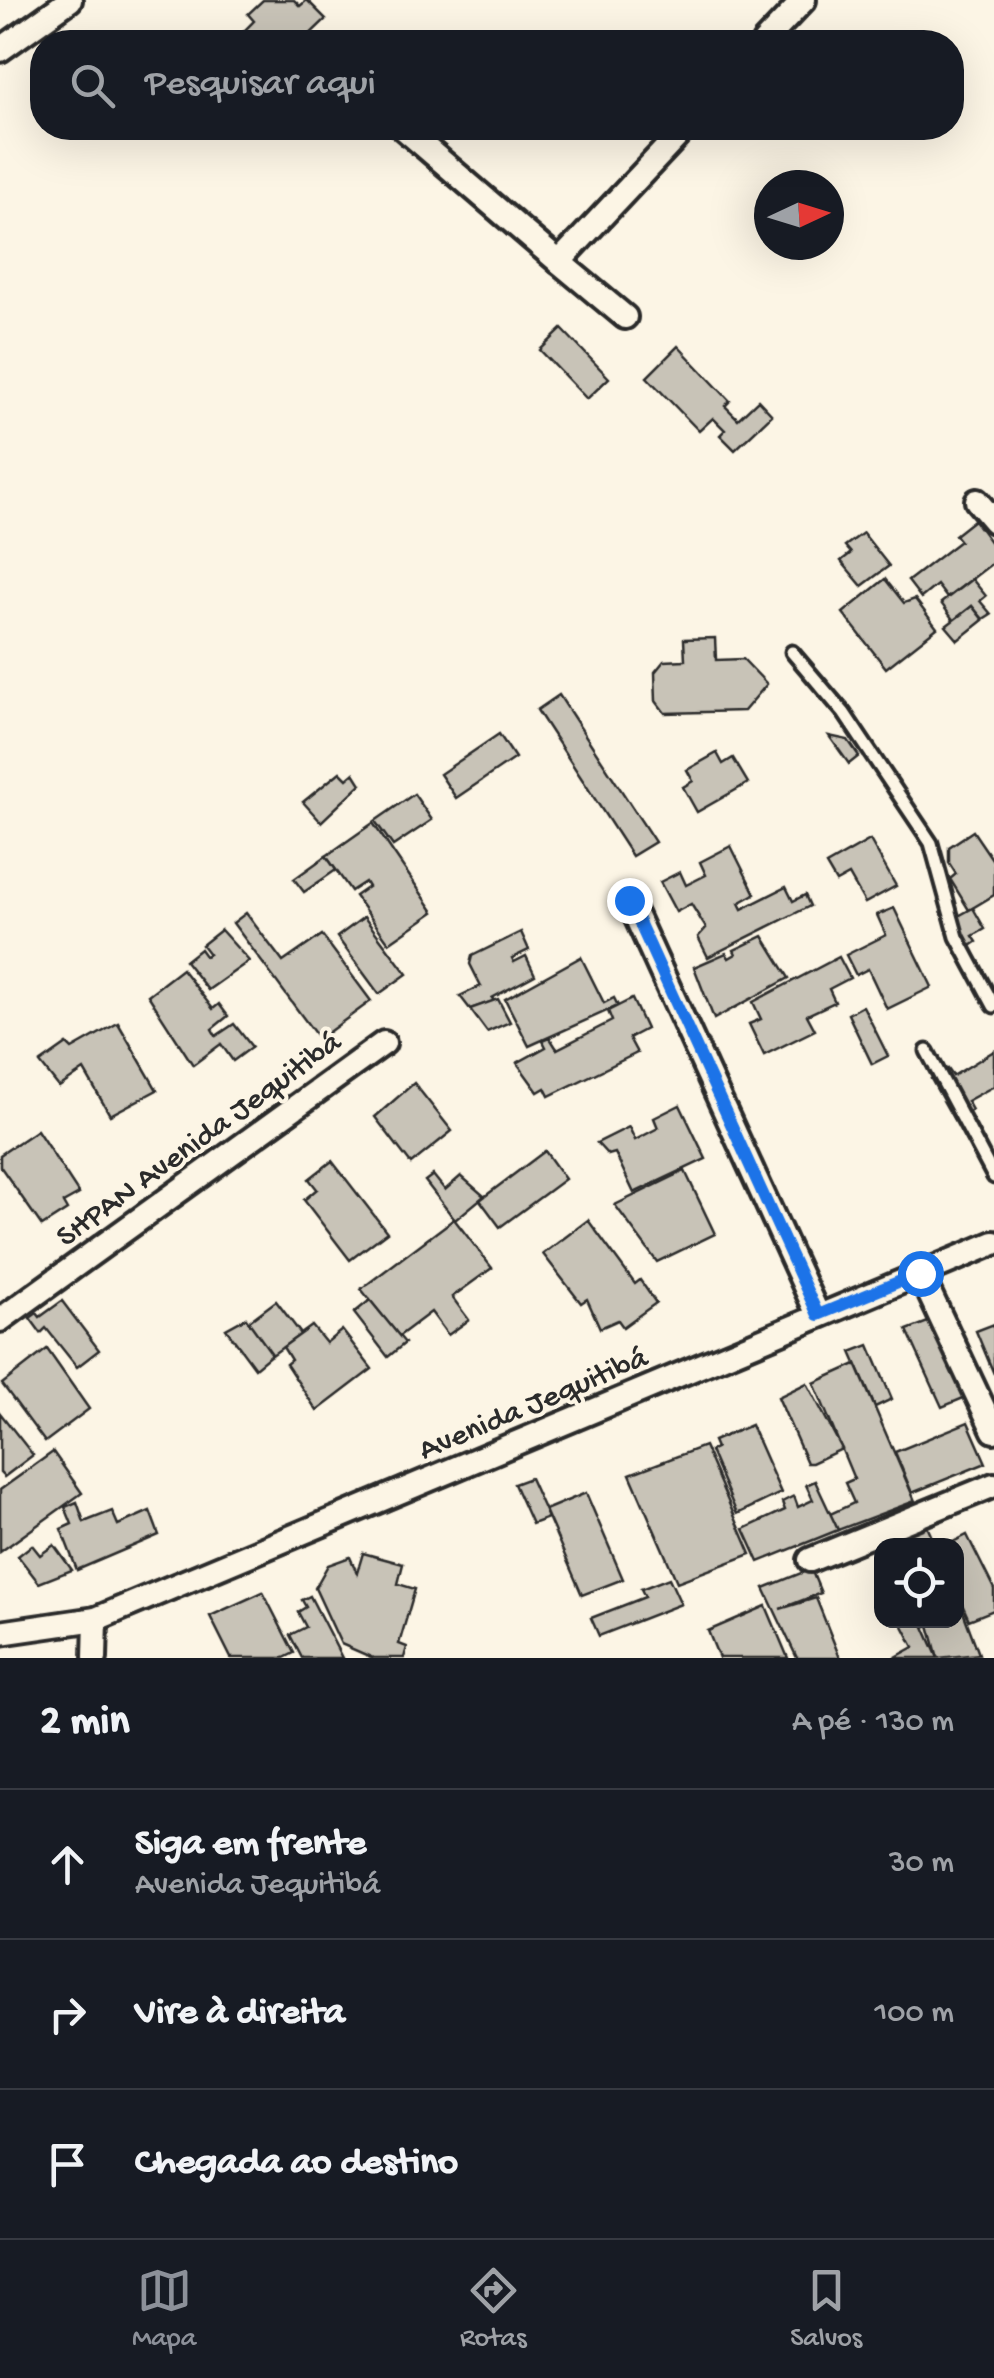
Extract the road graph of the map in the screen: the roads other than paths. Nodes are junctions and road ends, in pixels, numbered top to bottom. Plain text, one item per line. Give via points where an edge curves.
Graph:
1 (70, 0) edge
2 (804, 0) edge
3 (775, 30) edge
4 (0, 50) edge
5 (417, 140) edge
6 (673, 140) edge
7 (558, 262) junction
8 (625, 317) dead end
9 (978, 501) dead end
10 (994, 521) edge
11 (792, 652) dead end
12 (629, 900) dead end
13 (994, 1006) edge
14 (384, 1042) dead end
15 (928, 1051) dead end
16 (994, 1178) edge
17 (994, 1244) edge
18 (920, 1273) junction
19 (818, 1315) junction
20 (0, 1320) edge
21 (994, 1431) edge
22 (994, 1484) edge
23 (810, 1560) dead end
24 (96, 1619) junction
25 (0, 1633) edge
26 (95, 1658) edge

1 - 4 street
2 - 3 street
5 - 7 street
6 - 7 street
7 - 8 street
9 - 10 street
11 - 13 lane via 844,713 931,843 957,938
12 - 19 street
14 - 20 street, SHPAN Avenida Jequitibá
15 - 16 lane
17 - 18 street, Avenida Jequitibá
18 - 19 street, Avenida Jequitibá
18 - 21 street
19 - 24 street, Avenida Jequitibá
22 - 23 street
24 - 25 street
24 - 26 street

